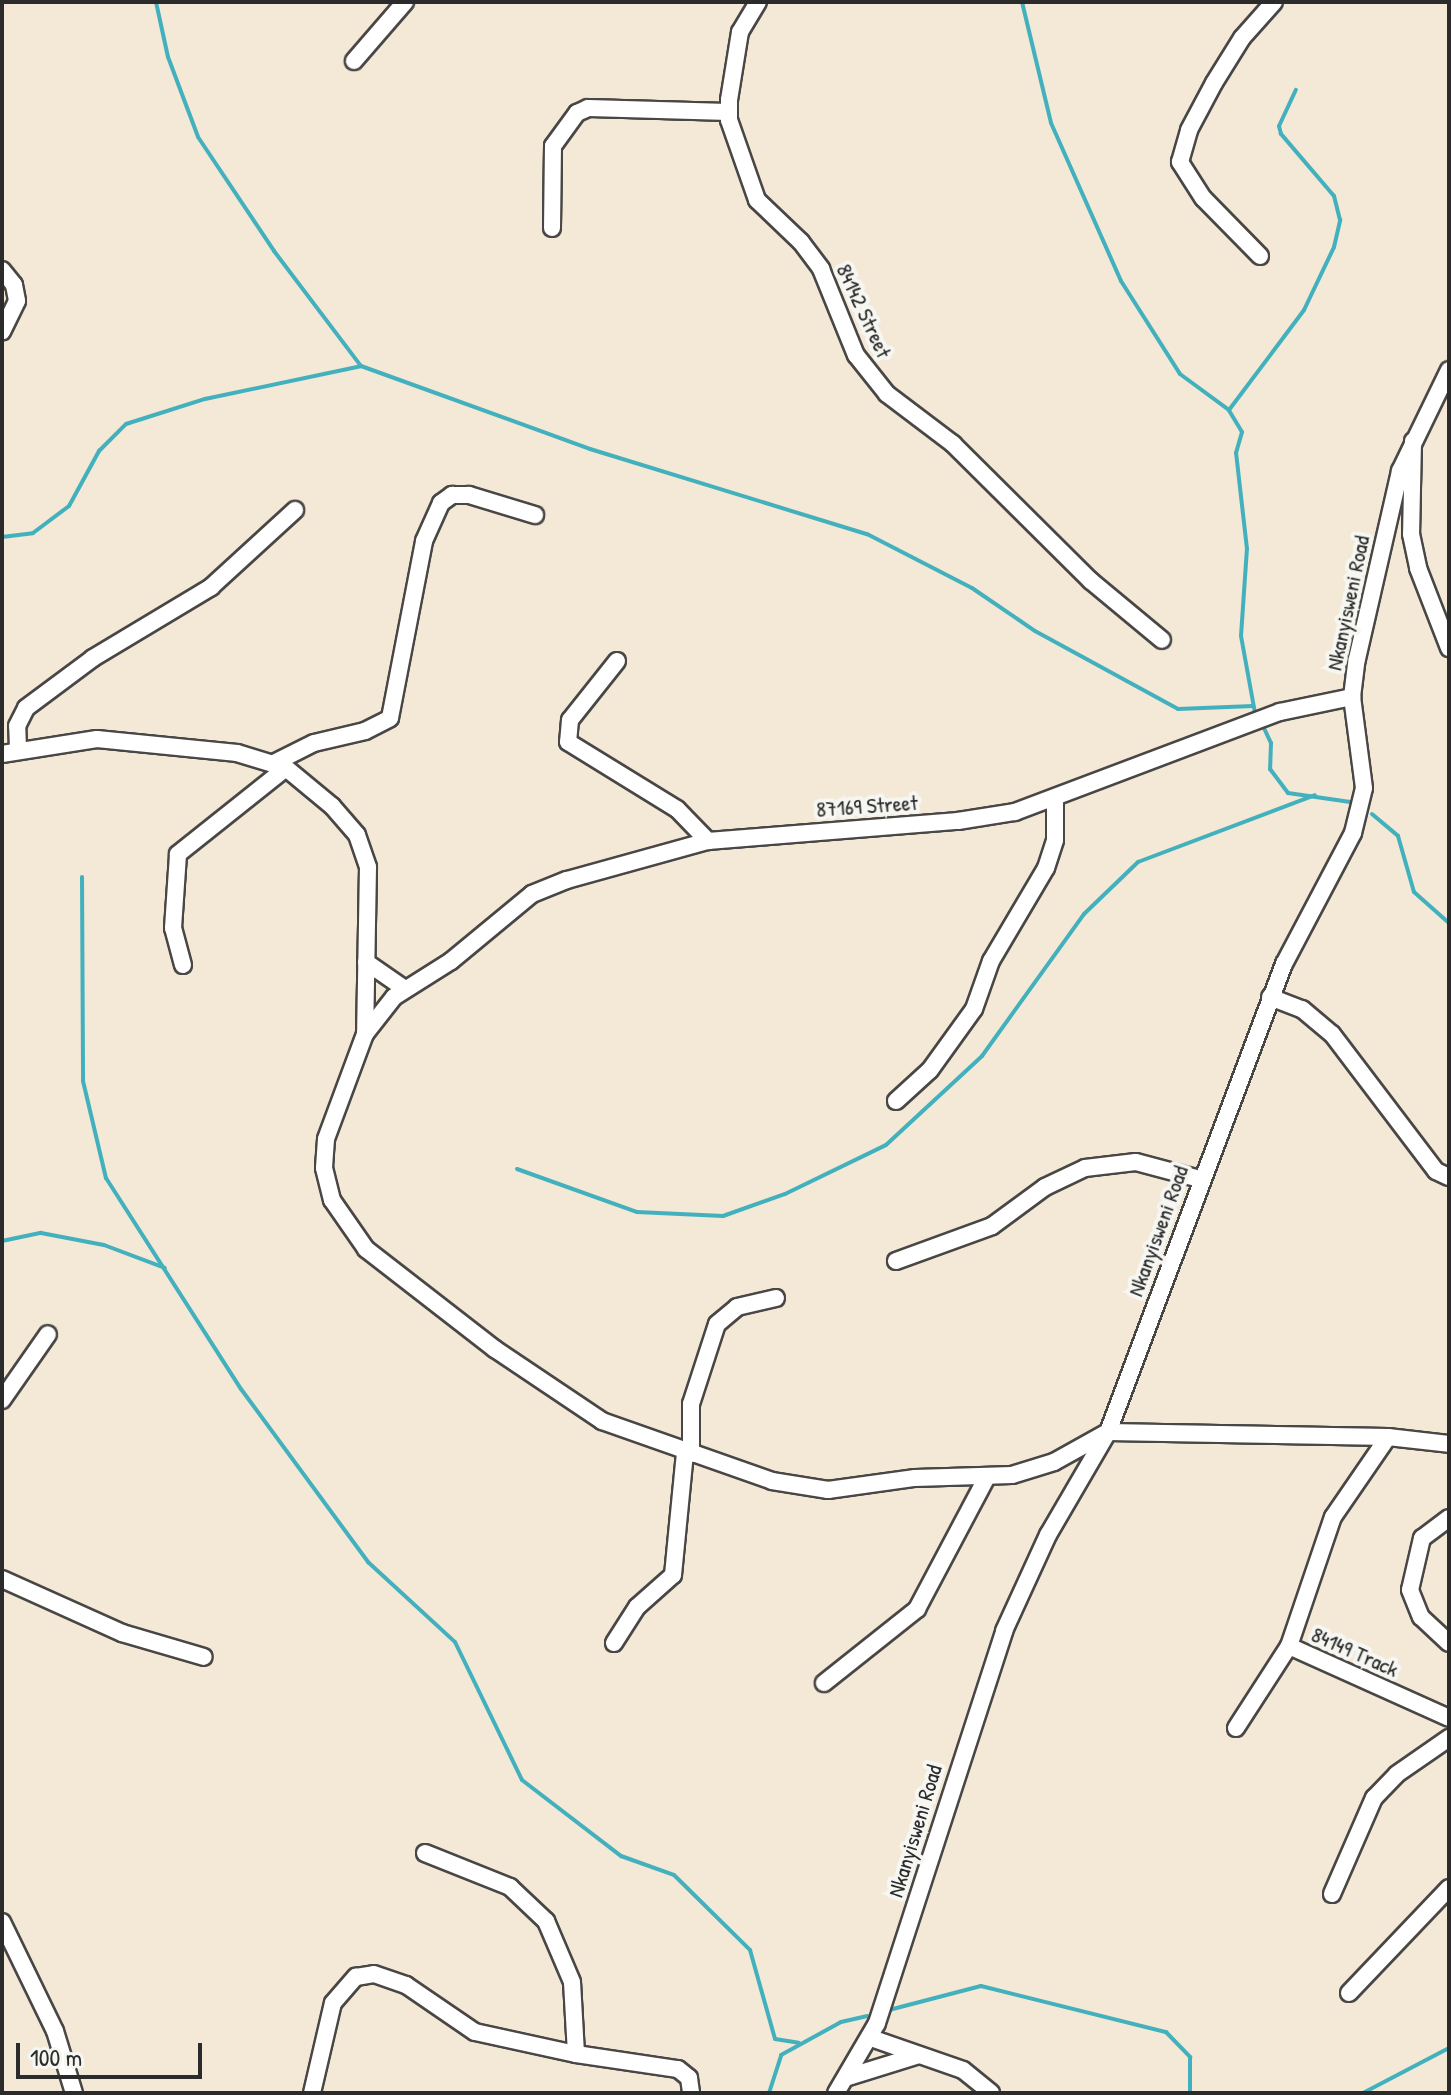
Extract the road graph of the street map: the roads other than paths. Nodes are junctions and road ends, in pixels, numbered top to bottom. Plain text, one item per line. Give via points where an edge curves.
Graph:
1 (405, 2) edge
2 (758, 2) edge
3 (1274, 2) edge
4 (354, 61) dead end
5 (729, 112) junction
6 (552, 228) dead end
7 (1260, 256) dead end
8 (2, 270) edge
9 (2, 332) edge
10 (1449, 370) edge
11 (1413, 440) junction
12 (295, 510) dead end
13 (535, 515) dead end
14 (1162, 640) dead end
15 (1449, 648) edge
16 (617, 661) dead end
17 (1352, 697) junction
18 (10, 752) edge
19 (281, 765) junction
20 (1055, 798) junction
21 (708, 841) junction
22 (366, 962) junction
23 (183, 965) dead end
24 (405, 989) junction
25 (1270, 997) junction
26 (365, 1034) junction
27 (896, 1101) dead end
28 (1449, 1177) edge
29 (1200, 1179) junction
30 (896, 1261) dead end
31 (776, 1298) dead end
32 (48, 1334) dead end
33 (2, 1400) edge
34 (1108, 1432) junction
35 (1388, 1437) junction
36 (1449, 1444) edge
37 (688, 1454) junction
38 (987, 1477) junction
39 (1449, 1518) edge
40 (2, 1579) edge
41 (614, 1643) dead end
42 (1449, 1643) edge
43 (1289, 1646) junction
44 (204, 1657) dead end
45 (824, 1683) dead end
46 (1449, 1718) edge
47 (1236, 1728) dead end
48 (1449, 1738) edge
49 (425, 1853) dead end
50 (1449, 1888) edge
51 (1332, 1894) dead end
52 (2, 1922) edge
53 (1349, 1993) dead end
54 (871, 2038) junction
55 (576, 2054) junction
56 (919, 2055) junction
57 (848, 2077) junction
58 (74, 2093) edge
59 (312, 2093) edge
60 (691, 2093) edge
61 (836, 2093) edge
62 (991, 2093) edge

1 - 4 street
2 - 5 street, 84142 Street via 734,53
3 - 7 street via 1242,38 1214,83 1189,130 1180,162 1198,192
5 - 6 street via 588,108 577,113 553,146
5 - 14 street, 84142 Street via 757,200 821,269 869,374 913,417 953,444 1091,581
8 - 9 street via 14,285 17,301
10 - 11 street, Nkanyisweni Road
11 - 15 street via 1411,534 1418,568
11 - 17 street, Nkanyisweni Road via 1392,503
12 - 18 street via 211,587 93,658 26,708
13 - 19 street via 469,495 441,503 424,541 390,718 374,728 314,743
16 - 21 street via 570,720 568,742 677,809
17 - 20 street, 87169 Street via 1280,712
17 - 25 street, Nkanyisweni Road via 1364,764 1358,817
18 - 19 street via 111,740 213,749
19 - 22 street via 332,806 361,844 368,867
19 - 23 street via 178,854 173,928
20 - 21 street, 87169 Street via 958,821
20 - 27 street via 1055,840 1046,868 991,961 974,1009 930,1070
21 - 24 street, 87169 Street via 543,888 451,961
22 - 24 street
22 - 26 street
24 - 26 street, 87169 Street
25 - 28 street via 1302,1009 1332,1034 1436,1171
25 - 29 street, Nkanyisweni Road
26 - 37 street via 324,1152 332,1200 350,1232 573,1405
29 - 30 street via 1136,1162 1085,1168 1045,1187 992,1226
29 - 34 street, Nkanyisweni Road
31 - 37 street via 737,1307 717,1324 691,1404
32 - 33 street
34 - 35 street
34 - 38 street via 1035,1469
34 - 54 street, Nkanyisweni Road via 1048,1535 1004,1631
35 - 36 street
35 - 43 street via 1333,1517
37 - 38 street via 809,1489
37 - 41 street via 673,1575 637,1607
38 - 45 street via 917,1609
39 - 42 street via 1422,1538 1410,1590 1421,1617
40 - 44 street via 122,1633
43 - 46 street, 84149 Track
43 - 47 street, 84149 Track
48 - 51 street via 1416,1758 1374,1798
49 - 55 street via 510,1887 546,1921 572,1982
50 - 53 street
52 - 58 street via 55,2031
54 - 56 street
54 - 57 street, Nkanyisweni Road
55 - 59 street via 475,2032 406,1985 374,1974 356,1977 333,2003
55 - 60 street via 678,2069 689,2078
56 - 57 street
56 - 62 street via 963,2070
57 - 61 street, Nkanyisweni Road

